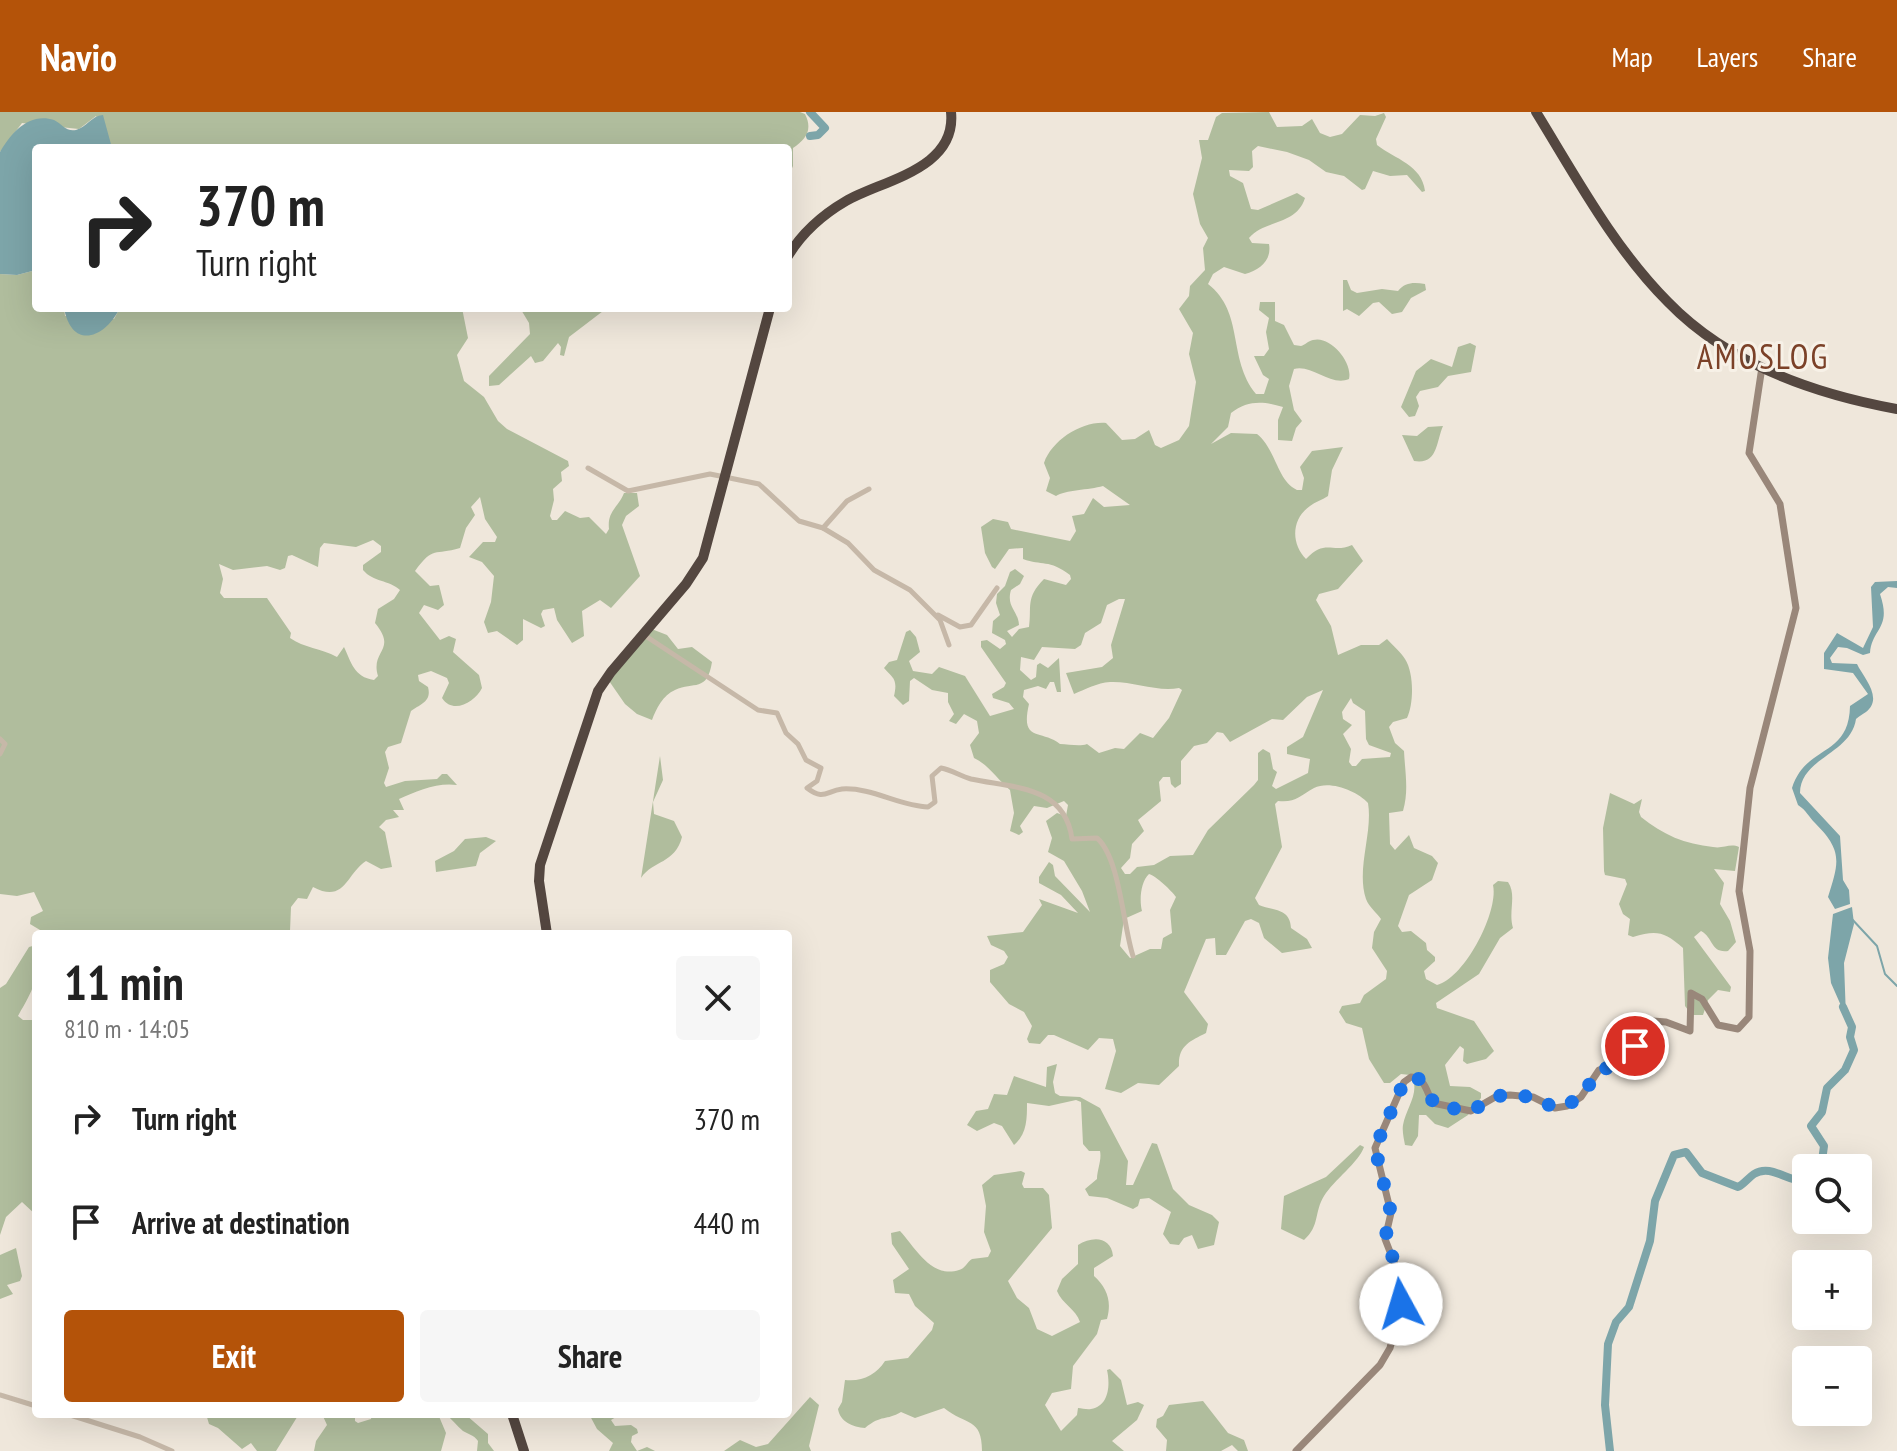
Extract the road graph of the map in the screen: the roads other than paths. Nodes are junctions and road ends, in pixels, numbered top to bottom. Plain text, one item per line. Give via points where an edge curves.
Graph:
1 (951, 112) edge
2 (1536, 112) edge
3 (792, 251) edge
4 (769, 312) edge
5 (1762, 367) junction
6 (1897, 409) edge
7 (588, 468) dead end
8 (725, 476) junction
9 (869, 489) dead end
10 (823, 528) junction
11 (997, 588) dead end
12 (933, 612) junction
13 (643, 634) junction
14 (949, 645) dead end
15 (0, 739) edge
16 (0, 754) edge
17 (546, 930) edge
18 (1133, 956) dead end
19 (0, 1395) edge
20 (32, 1405) edge
21 (80, 1418) edge
22 (513, 1418) edge
23 (172, 1451) edge
24 (524, 1451) edge
25 (1296, 1451) edge

1 - 3 highway via 949,132 926,163 844,202 818,221
2 - 5 highway via 1642,274 1696,327
4 - 8 highway
5 - 6 highway via 1817,389
5 - 25 street via 1749,453 1780,504 1796,608 1750,788 1739,891 1750,951 1749,1017 1738,1029 1723,1028 1699,995 1691,993 1690,1031 1653,1021 1623,1062 1599,1070 1581,1097 1563,1107 1504,1095 1467,1111 1436,1106 1418,1078 1404,1082 1375,1148 1391,1213 1385,1239 1405,1287 1390,1348 1380,1365
7 - 8 street via 630,491 702,475
8 - 10 street via 759,484 799,521
8 - 13 highway via 698,567
9 - 10 street via 847,501
10 - 12 street
11 - 12 street via 967,627
12 - 14 street
13 - 17 highway via 606,677 594,700 544,850 539,881
13 - 18 street via 758,710 777,713 806,760 821,768 817,781 807,788 810,791 825,795 843,789 928,807 935,802 932,776 941,768 1043,796 1065,813 1073,840 1097,838 1104,846
15 - 16 street via 5,744
19 - 20 street
21 - 23 street
22 - 24 highway

